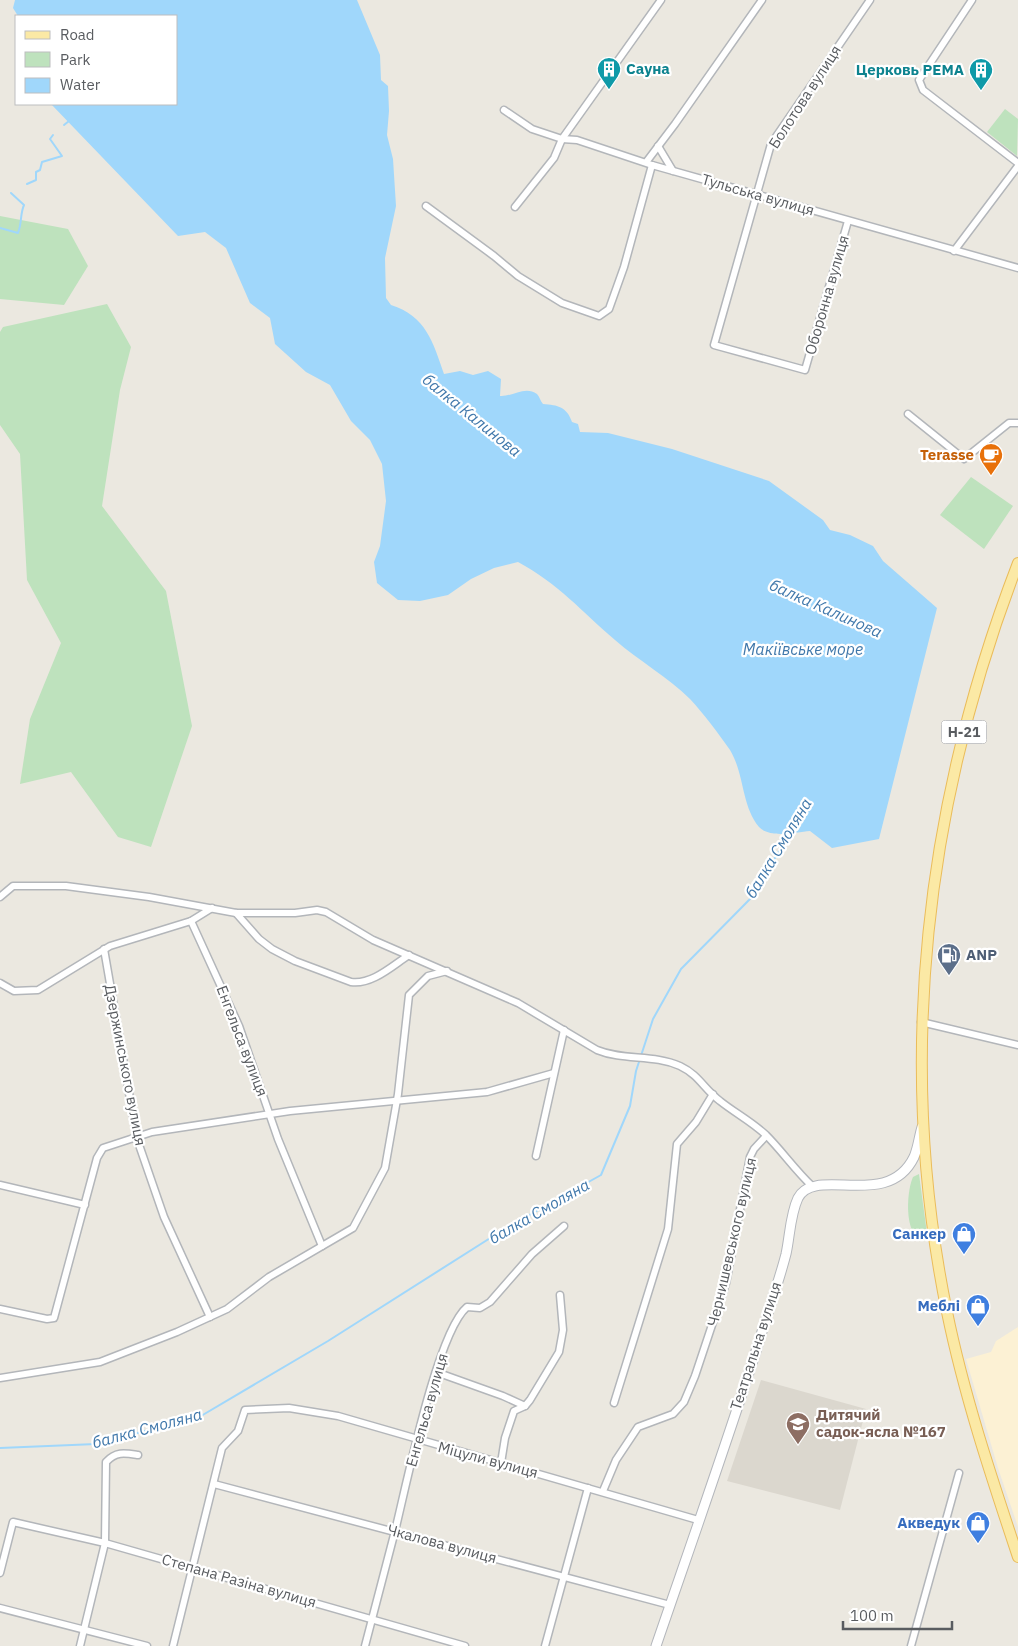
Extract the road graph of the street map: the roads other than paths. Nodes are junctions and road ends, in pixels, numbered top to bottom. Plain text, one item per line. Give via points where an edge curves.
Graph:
1 (661, 0) edge
2 (762, 0) edge
3 (870, 0) edge
4 (972, 0) edge
5 (504, 110) dead end
6 (562, 139) junction
7 (658, 146) junction
8 (649, 163) junction
9 (1018, 164) edge
10 (673, 171) junction
11 (756, 194) junction
12 (426, 206) dead end
13 (515, 207) dead end
14 (848, 221) junction
15 (954, 251) junction
16 (1018, 268) edge
17 (805, 370) joint
18 (908, 414) dead end
19 (1018, 423) edge
20 (1018, 563) edge
21 (0, 897) edge
22 (212, 908) junction
23 (236, 913) junction
24 (191, 921) junction
25 (104, 950) junction
26 (409, 954) junction
27 (447, 971) junction
28 (0, 983) edge
29 (921, 1022) junction
30 (564, 1030) junction
31 (1018, 1045) edge
32 (554, 1072) junction
33 (713, 1094) junction
34 (397, 1101) junction
35 (270, 1114) junction
36 (922, 1127) junction
37 (766, 1136) junction
38 (137, 1137) junction
39 (536, 1156) dead end
40 (0, 1185) edge
41 (812, 1186) junction
42 (85, 1205) junction
43 (564, 1226) dead end
44 (322, 1246) junction
45 (560, 1295) dead end
46 (0, 1308) edge
47 (210, 1317) junction
48 (436, 1372) junction
49 (0, 1378) edge
50 (614, 1403) dead end
51 (525, 1406) junction
52 (417, 1440) junction
53 (138, 1455) dead end
54 (501, 1463) junction
55 (959, 1473) dead end
56 (214, 1484) junction
57 (588, 1488) junction
58 (603, 1491) junction
59 (698, 1520) junction
60 (395, 1531) junction
61 (105, 1543) junction
62 (1018, 1557) edge
63 (194, 1569) junction
64 (0, 1573) edge
65 (564, 1576) junction
66 (670, 1605) junction
67 (0, 1608) edge
68 (372, 1619) junction
69 (84, 1629) junction
70 (80, 1646) edge
71 (147, 1646) edge
72 (173, 1646) edge
73 (366, 1646) edge
74 (465, 1646) edge
75 (545, 1646) edge
76 (656, 1646) edge
77 (911, 1646) edge

1 - 6 street
2 - 7 street
3 - 11 street, Болотова вулиця via 771,144
4 - 9 street via 919,80 923,90
5 - 6 street, Тульська вулиця via 532,129
6 - 8 street, Тульська вулиця via 577,140
6 - 13 street via 554,158
7 - 8 street
7 - 10 street
8 - 10 street, Тульська вулиця
8 - 12 street via 624,267 609,310 599,316 562,303 518,276
9 - 15 street
10 - 11 street, Тульська вулиця
11 - 14 street, Тульська вулиця
11 - 17 street, Болотова вулиця via 714,345
14 - 15 street, Тульська вулиця
14 - 17 street, Оборонна вулиця
15 - 16 street, Тульська вулиця
18 - 19 street via 964,459 1010,423
20 - 29 main road, Н-21 via 980,673 951,783 930,906
21 - 22 street via 13,886 66,886
22 - 23 street
22 - 24 street
23 - 26 street via 326,912 373,940
23 - 26 street via 258,939 272,949 351,982 369,981
24 - 25 street via 136,936
24 - 35 street, Енгельса вулиця via 239,1026
25 - 28 street via 38,990 14,991
25 - 38 street, Дзержинського вулиця
26 - 27 street
27 - 30 street via 518,1004
27 - 34 street via 428,976 409,995
29 - 31 street
29 - 36 main road, Н-21
30 - 32 street
30 - 33 street via 608,1054 649,1058 680,1066 699,1078
32 - 34 street via 486,1092
32 - 39 street
33 - 37 street
33 - 50 street via 696,1122 677,1144 668,1229
34 - 35 street
34 - 44 street via 385,1168 353,1228
35 - 38 street
35 - 44 street, Енгельса вулиця
36 - 41 street via 914,1157 902,1173 886,1182 874,1186
36 - 62 main road, Н-21 via 938,1260 959,1368
37 - 41 street
37 - 58 street, Чернишевського вулиця via 750,1157 726,1283 684,1402 673,1414 638,1427 616,1460
38 - 42 street via 103,1148 97,1158
38 - 47 street, Дзержинського вулиця via 164,1217
40 - 42 street
41 - 59 street, Театральна вулиця via 802,1192 795,1205 781,1272
42 - 46 street via 54,1318 47,1320
43 - 48 street, Енгельса вулиця via 532,1254 490,1302 480,1308 467,1307 462,1311 452,1328
44 - 47 street
45 - 51 street via 563,1330 559,1352
47 - 49 street via 100,1362
48 - 51 street
48 - 52 street, Енгельса вулиця
51 - 54 street via 514,1411
52 - 54 street, Міцули вулиця
52 - 56 street, Міцули вулиця via 338,1416 289,1408 245,1410 238,1431 222,1448
52 - 60 street, Енгельса вулиця
53 - 61 street via 122,1452 112,1455 106,1462
54 - 57 street, Міцули вулиця
55 - 77 street
56 - 60 street, Чкалова вулиця
56 - 63 street
57 - 58 street, Міцули вулиця
57 - 65 street
58 - 59 street, Міцули вулиця
59 - 66 street, Театральна вулиця
60 - 65 street, Чкалова вулиця
60 - 68 street, Енгельса вулиця
61 - 63 street, Степана Разіна вулиця
61 - 64 street, Степана Разіна вулиця via 13,1522
61 - 69 street
63 - 68 street, Степана Разіна вулиця
63 - 72 street
65 - 66 street, Чкалова вулиця
65 - 75 street
66 - 76 street, Театральна вулиця
67 - 69 street
68 - 73 street, Енгельса вулиця
68 - 74 street, Степана Разіна вулиця
69 - 70 street
69 - 71 street

